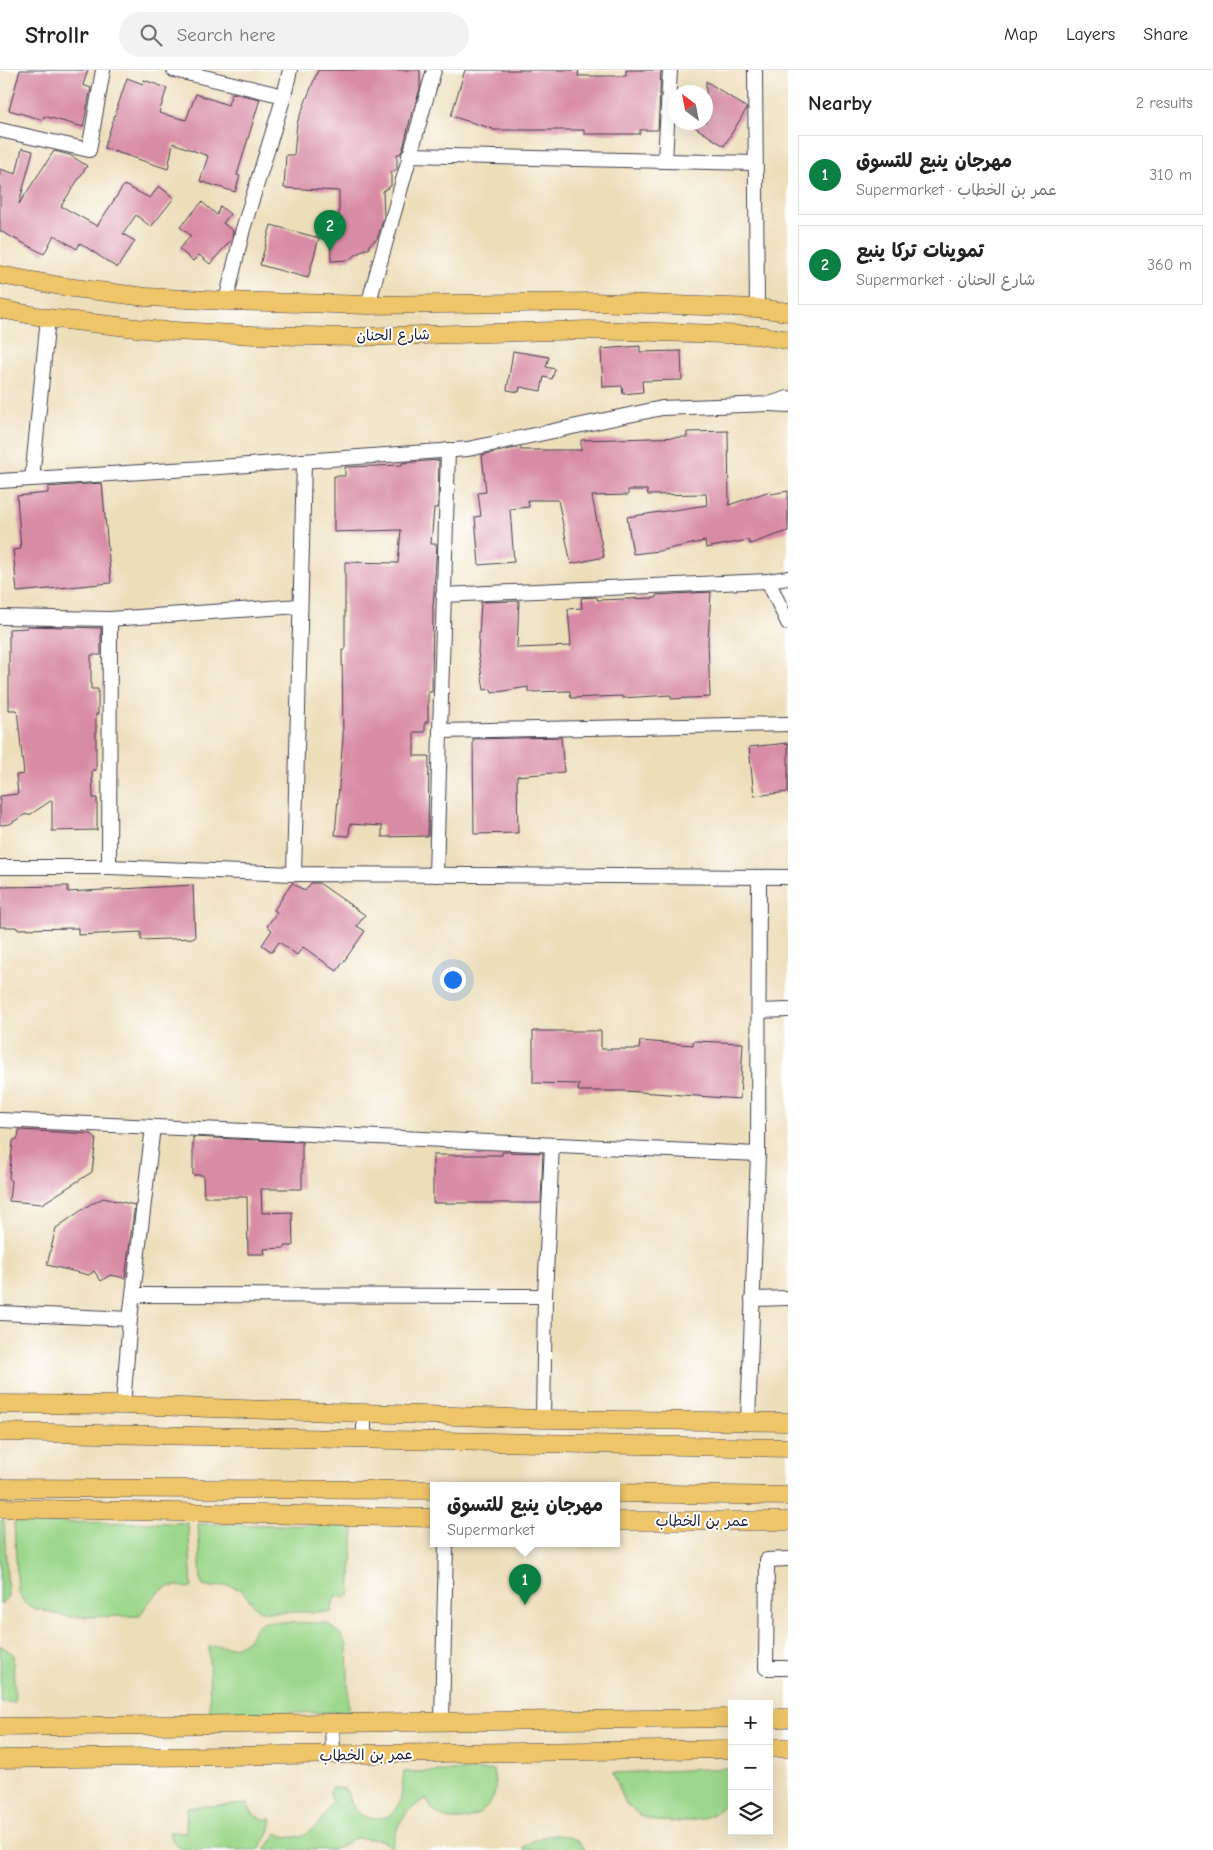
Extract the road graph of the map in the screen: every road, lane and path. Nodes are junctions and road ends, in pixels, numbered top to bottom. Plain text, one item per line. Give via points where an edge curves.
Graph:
1 (103, 70) edge
2 (174, 70) edge
3 (290, 70) edge
4 (434, 70) edge
5 (670, 70) edge
6 (755, 70) edge
7 (284, 96) junction
8 (0, 130) edge
9 (409, 155) junction
10 (666, 161) junction
11 (755, 163) junction
12 (0, 275) edge
13 (226, 301) junction
14 (368, 305) junction
15 (757, 308) junction
16 (0, 309) edge
17 (788, 312) edge
18 (48, 318) junction
19 (788, 340) edge
20 (788, 398) edge
21 (770, 404) junction
22 (788, 404) edge
23 (448, 450) junction
24 (304, 461) junction
25 (32, 479) junction
26 (0, 481) edge
27 (788, 578) edge
28 (768, 581) junction
29 (444, 595) junction
30 (300, 606) junction
31 (0, 617) edge
32 (110, 619) junction
33 (788, 623) edge
34 (788, 724) edge
35 (440, 731) junction
36 (0, 866) edge
37 (109, 867) junction
38 (294, 874) junction
39 (436, 875) junction
40 (759, 877) junction
41 (788, 877) edge
42 (759, 1010) junction
43 (788, 1010) edge
44 (0, 1120) edge
45 (153, 1127) junction
46 (552, 1145) junction
47 (758, 1154) junction
48 (133, 1295) junction
49 (545, 1296) junction
50 (788, 1298) edge
51 (752, 1299) junction
52 (0, 1313) edge
53 (130, 1319) junction
54 (0, 1404) edge
55 (123, 1405) junction
56 (364, 1413) junction
57 (543, 1419) junction
58 (748, 1421) junction
59 (788, 1422) edge
60 (0, 1432) edge
61 (364, 1439) junction
62 (788, 1448) edge
63 (0, 1488) edge
64 (430, 1490) edge
65 (620, 1492) edge
66 (788, 1496) edge
67 (0, 1508) edge
68 (430, 1518) edge
69 (620, 1522) edge
70 (788, 1522) edge
71 (446, 1547) edge
72 (788, 1559) edge
73 (788, 1668) edge
74 (728, 1718) edge
75 (773, 1718) edge
76 (788, 1718) edge
77 (442, 1722) junction
78 (332, 1723) junction
79 (0, 1728) edge
80 (773, 1748) edge
81 (788, 1748) edge
82 (728, 1749) edge
83 (333, 1756) junction
84 (0, 1759) edge

1 - 8 street via 90,150
2 - 7 street
3 - 7 street
4 - 9 street
5 - 10 street
6 - 11 street
7 - 13 street via 243,229
9 - 10 street
9 - 14 street
10 - 11 street
11 - 15 street
12 - 13 main road, شارع الحنان via 66,288
13 - 14 main road, شارع الحنان
14 - 15 main road, شارع الحنان via 592,302
15 - 17 main road, شارع الحنان
16 - 18 main road, شارع الحنان
18 - 19 main road, شارع الحنان via 154,330 254,336 589,330 757,335
18 - 25 street
20 - 21 street
21 - 22 street
21 - 23 street via 662,408
23 - 24 street
23 - 29 street
24 - 25 street
24 - 30 street
25 - 26 street
27 - 28 street
28 - 29 street
28 - 33 street
29 - 35 street
30 - 32 street
30 - 38 street
31 - 32 street
32 - 37 street
34 - 35 street
35 - 39 street
36 - 37 street
37 - 38 street
38 - 39 street
39 - 40 street
40 - 41 street
40 - 42 street
42 - 43 street
42 - 47 street
44 - 45 street
45 - 46 street
45 - 48 street
46 - 47 street
46 - 49 street
47 - 51 street
48 - 49 street
48 - 53 street
49 - 57 street
50 - 51 street
51 - 58 street
52 - 53 street
53 - 55 street
54 - 55 main road
55 - 56 main road
56 - 57 main road
56 - 61 street
57 - 58 main road
58 - 59 main road
60 - 61 main road
61 - 62 main road
63 - 64 main road
65 - 66 main road
67 - 68 main road
69 - 70 main road, عمر بن الخطاب
71 - 77 street
72 - 73 street via 767,1560 766,1668
74 - 77 main road
75 - 76 main road
77 - 78 main road
78 - 79 main road
78 - 83 street
80 - 81 main road
82 - 83 main road, عمر بن الخطاب
83 - 84 main road, عمر بن الخطاب

